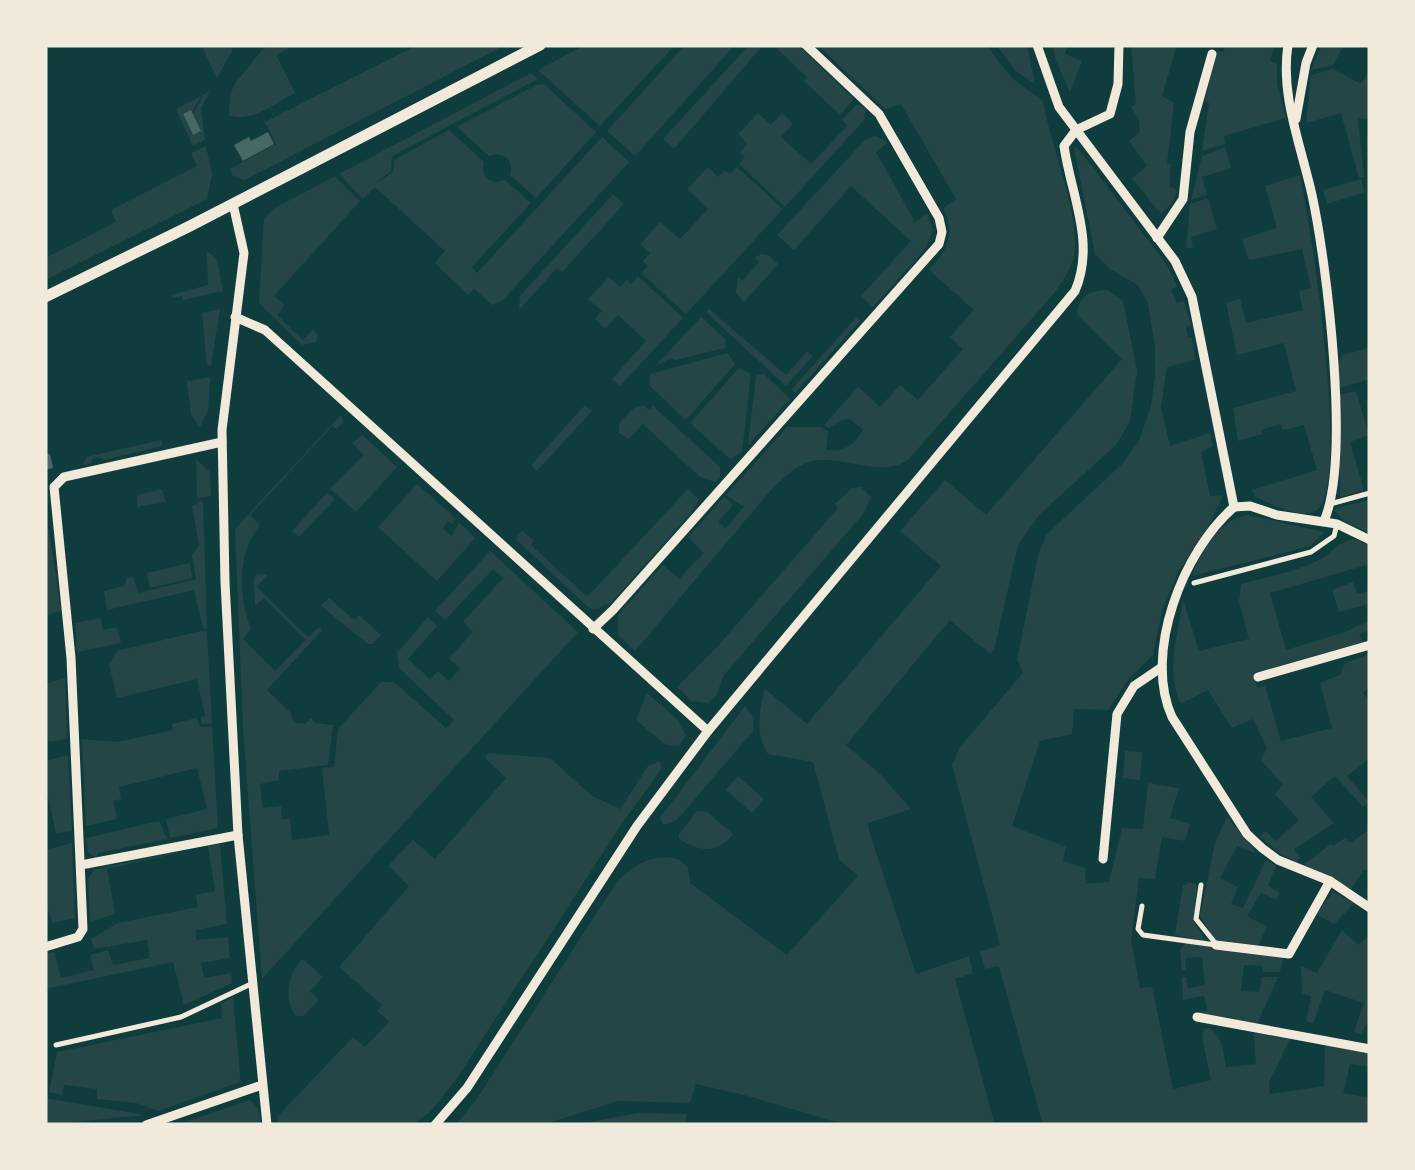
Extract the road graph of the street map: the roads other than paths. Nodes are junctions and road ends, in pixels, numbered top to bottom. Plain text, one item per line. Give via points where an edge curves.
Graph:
1 (540, 45) edge
2 (806, 45) edge
3 (1037, 45) edge
4 (1119, 45) edge
5 (1288, 45) edge
6 (1313, 45) edge
7 (1212, 54) dead end
8 (1294, 126) junction
9 (1076, 130) junction
10 (232, 204) junction
11 (1158, 238) junction
12 (45, 297) edge
13 (235, 317) junction
14 (222, 442) junction
15 (1370, 492) edge
16 (1330, 504) junction
17 (1234, 507) junction
18 (1324, 521) junction
19 (1337, 524) junction
20 (1370, 540) edge
21 (1194, 583) dead end
22 (592, 629) junction
23 (1370, 646) edge
24 (1162, 667) junction
25 (1258, 677) dead end
26 (708, 731) junction
27 (238, 835) junction
28 (1103, 859) dead end
29 (81, 865) junction
30 (1330, 882) junction
31 (1201, 885) dead end
32 (1142, 906) dead end
33 (1370, 908) edge
34 (1216, 945) junction
35 (45, 947) edge
36 (251, 984) junction
37 (1197, 1017) dead end
38 (56, 1046) dead end
39 (1370, 1049) edge
40 (262, 1085) junction
41 (146, 1125) edge
42 (266, 1125) edge
43 (435, 1125) edge

1 - 10 street
2 - 22 street via 880,114 939,218 939,244
3 - 9 street via 1058,107
4 - 9 street via 1110,114
5 - 8 street via 1284,67
6 - 8 street
7 - 11 street via 1190,132 1183,199
8 - 16 street via 1327,296 1336,449
9 - 11 street
9 - 26 street via 1064,146 1085,260 1075,291
10 - 12 street
10 - 13 street via 244,253
11 - 17 street via 1196,310
13 - 14 street
13 - 22 street via 265,330
14 - 27 street
14 - 29 street via 64,478 54,487
15 - 16 lane
16 - 18 street
17 - 18 street
17 - 24 street via 1186,570
18 - 19 street
19 - 20 street
19 - 21 lane via 1334,536 1312,552
22 - 26 street
23 - 25 street
24 - 28 street via 1134,686 1118,714
24 - 30 street via 1172,717 1247,834 1278,860
26 - 43 street via 637,826 467,1088
27 - 29 street
27 - 36 street
29 - 35 street via 83,933
30 - 33 street
30 - 34 street via 1289,954
31 - 34 lane via 1196,919
32 - 34 lane via 1143,935
36 - 38 lane via 181,1017
36 - 40 street
37 - 39 street
40 - 41 street
40 - 42 street

